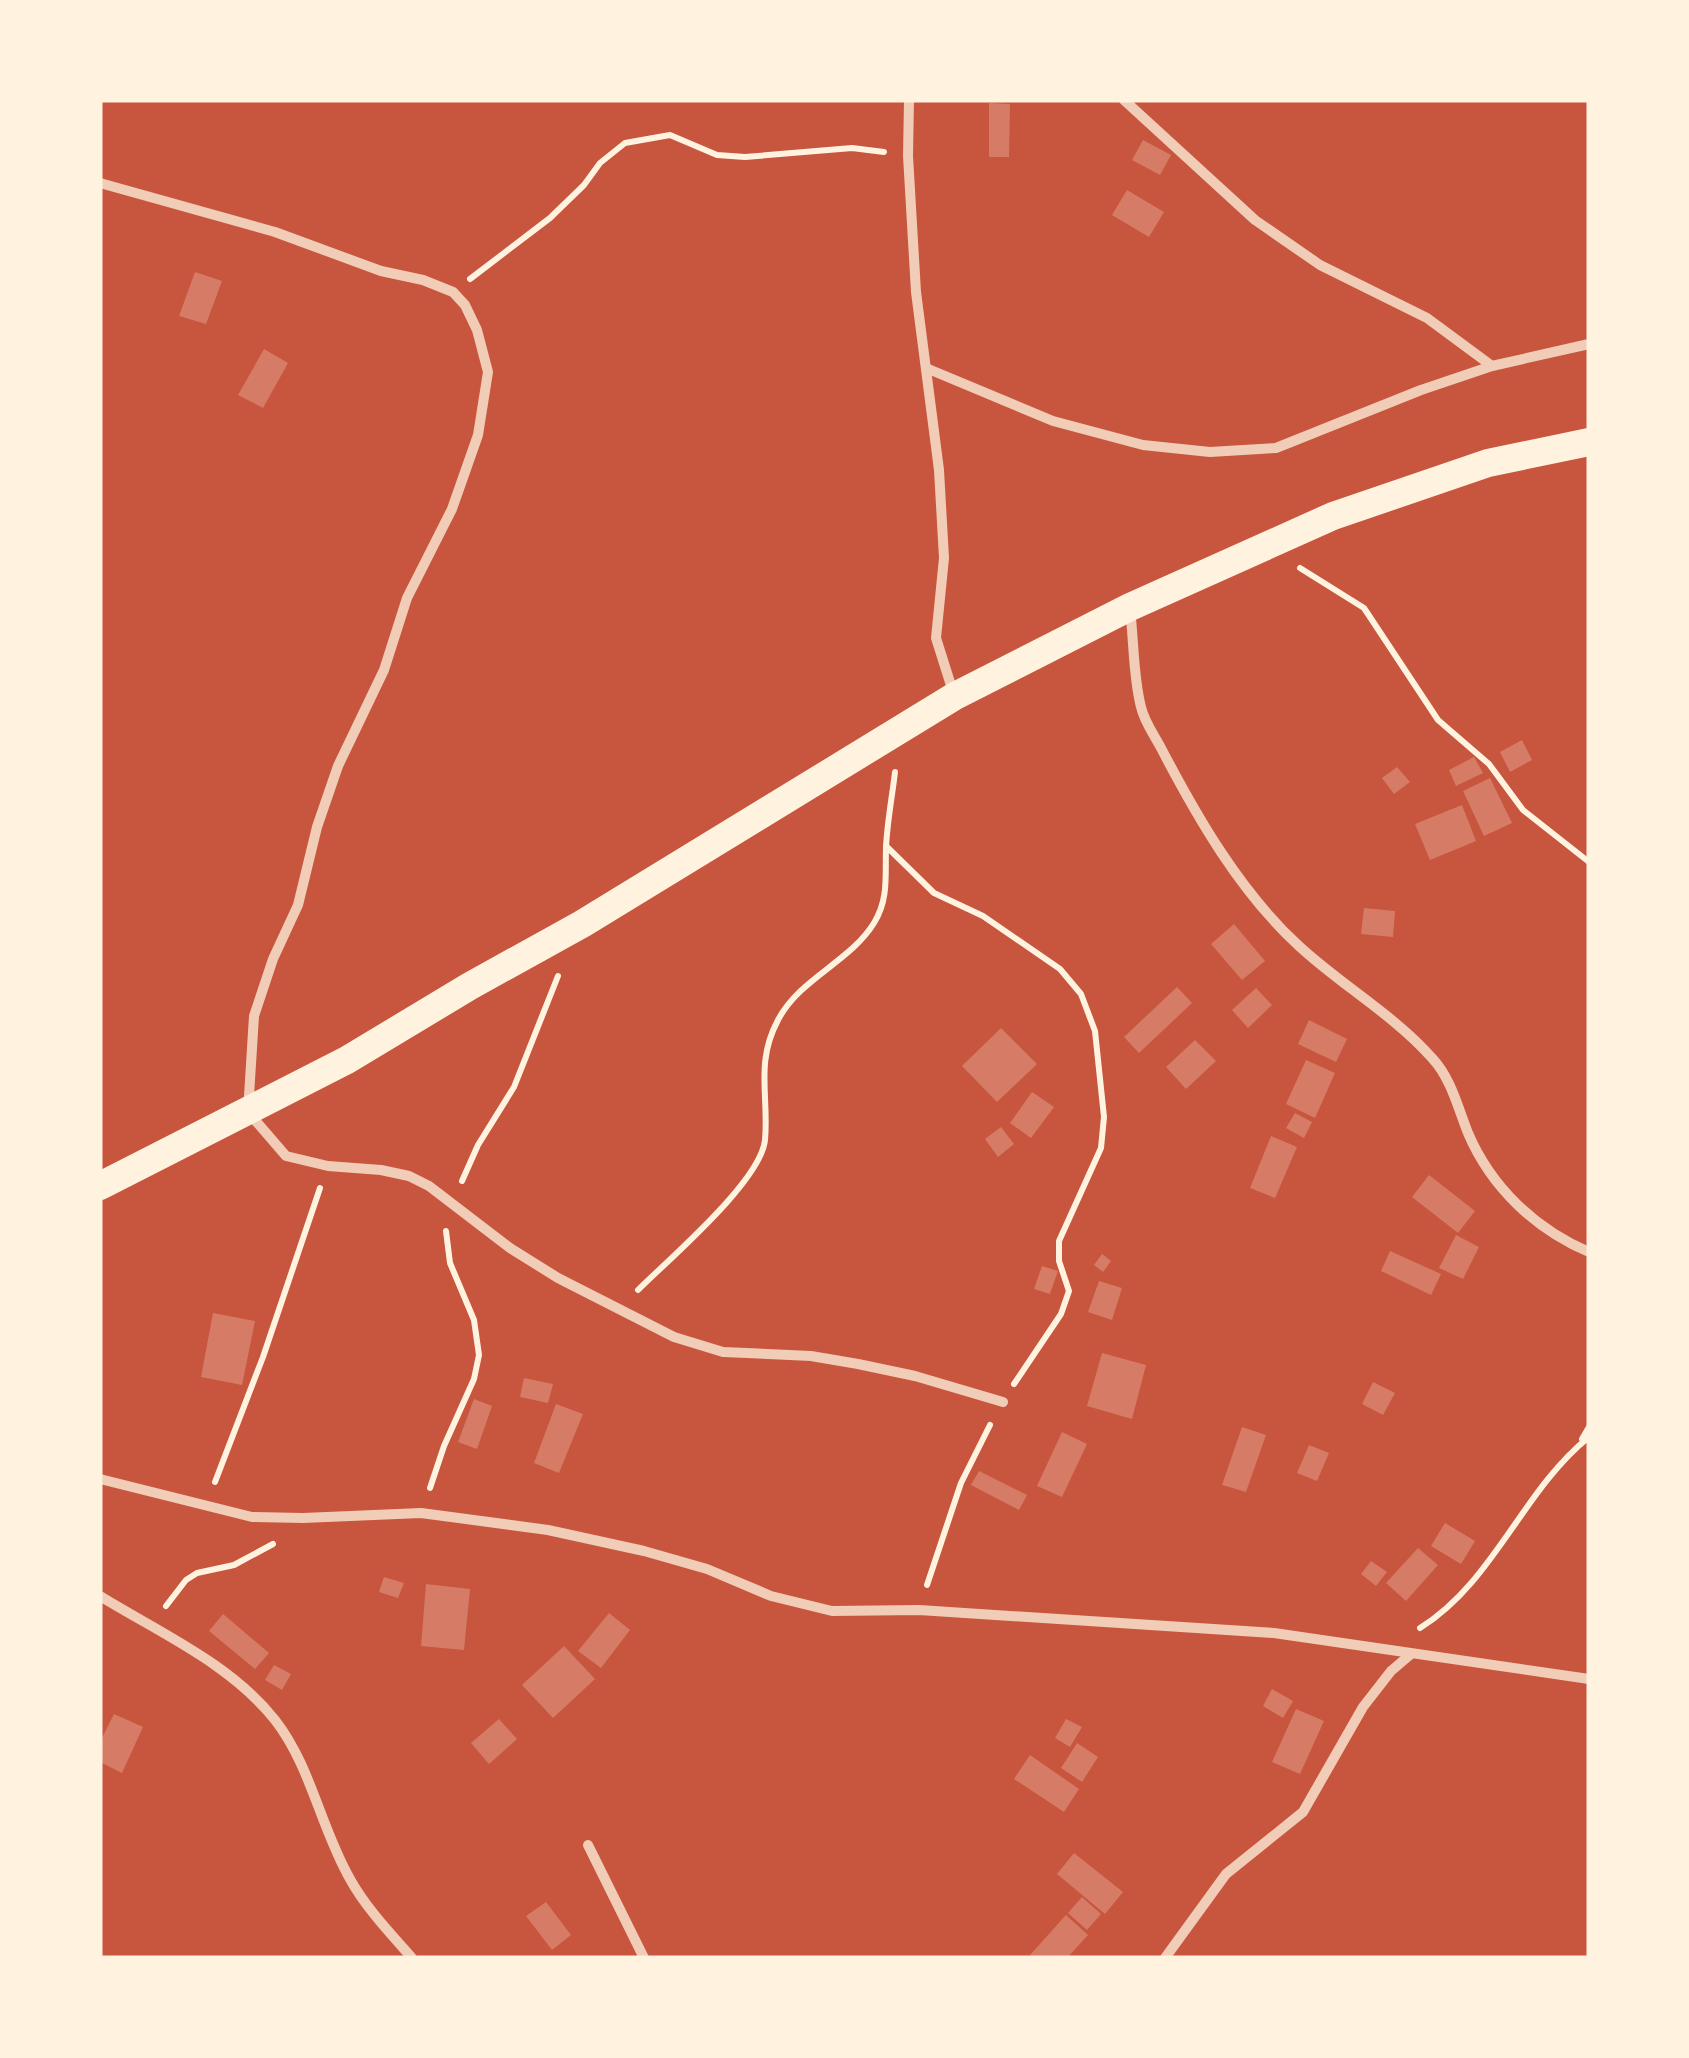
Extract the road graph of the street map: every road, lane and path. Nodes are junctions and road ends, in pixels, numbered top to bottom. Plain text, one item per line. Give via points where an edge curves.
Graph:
1 (909, 100) edge
2 (1124, 100) edge
3 (908, 156) junction
4 (100, 183) edge
5 (452, 292) junction
6 (1589, 344) edge
7 (1492, 366) junction
8 (926, 368) junction
9 (1589, 442) edge
10 (1265, 546) junction
11 (1130, 607) junction
12 (954, 696) junction
13 (900, 730) junction
14 (886, 846) junction
15 (1589, 862) edge
16 (582, 924) junction
17 (248, 1112) junction
18 (328, 1166) junction
19 (100, 1186) edge
20 (452, 1205) junction
21 (1589, 1252) edge
22 (620, 1308) junction
23 (1003, 1402) junction
24 (1589, 1426) edge
25 (1589, 1437) edge
26 (1580, 1445) junction
27 (100, 1479) edge
28 (207, 1507) junction
29 (422, 1513) junction
30 (303, 1518) junction
31 (100, 1596) edge
32 (919, 1610) junction
33 (139, 1620) junction
34 (1385, 1650) junction
35 (1410, 1654) junction
36 (1589, 1679) edge
37 (588, 1845) dead end
38 (412, 1958) edge
39 (644, 1958) edge
40 (1165, 1958) edge

1 - 3 street
2 - 7 street via 1255,220 1320,265 1427,318
3 - 5 path via 852,148 745,157 701,150 670,135 645,137 612,151 550,218
3 - 8 street
4 - 5 street via 276,232
5 - 17 street via 477,330 488,372 478,434 316,826 298,905 254,1016
6 - 7 street
7 - 8 street via 1276,448 1210,452 1144,445 1052,421
8 - 12 street via 944,558 936,638
9 - 10 highway via 1488,463
10 - 11 highway
10 - 15 path via 1364,608 1438,720 1489,764 1524,810
11 - 12 highway
11 - 21 street via 1141,709 1220,849 1295,943 1436,1061 1496,1182 1529,1216
12 - 13 highway
13 - 14 path
13 - 16 highway
14 - 22 path via 887,892 874,924 810,980 778,1019 765,1056 765,1144 756,1164
14 - 23 path via 934,894 983,916 1060,968 1081,994 1094,1031 1102,1148 1059,1240 1068,1292 1062,1314
16 - 17 highway
16 - 20 path via 514,1086 478,1144
17 - 18 street via 286,1156
17 - 19 highway
18 - 20 street via 408,1176
18 - 28 path
20 - 22 street via 558,1278
20 - 29 path via 446,1244 480,1355
22 - 23 street via 674,1337 723,1352 842,1361
23 - 32 path via 961,1483
24 - 26 path
25 - 26 path
26 - 34 path via 1468,1589
27 - 28 street
28 - 30 street
29 - 30 street
29 - 32 street via 644,1551 832,1611
30 - 33 path via 261,1551 197,1573 160,1611
31 - 33 street
32 - 34 street via 1255,1631
33 - 38 street via 241,1683 276,1721 350,1879
34 - 35 street
35 - 36 street
35 - 40 street via 1363,1707 1303,1812 1226,1874
37 - 39 street

